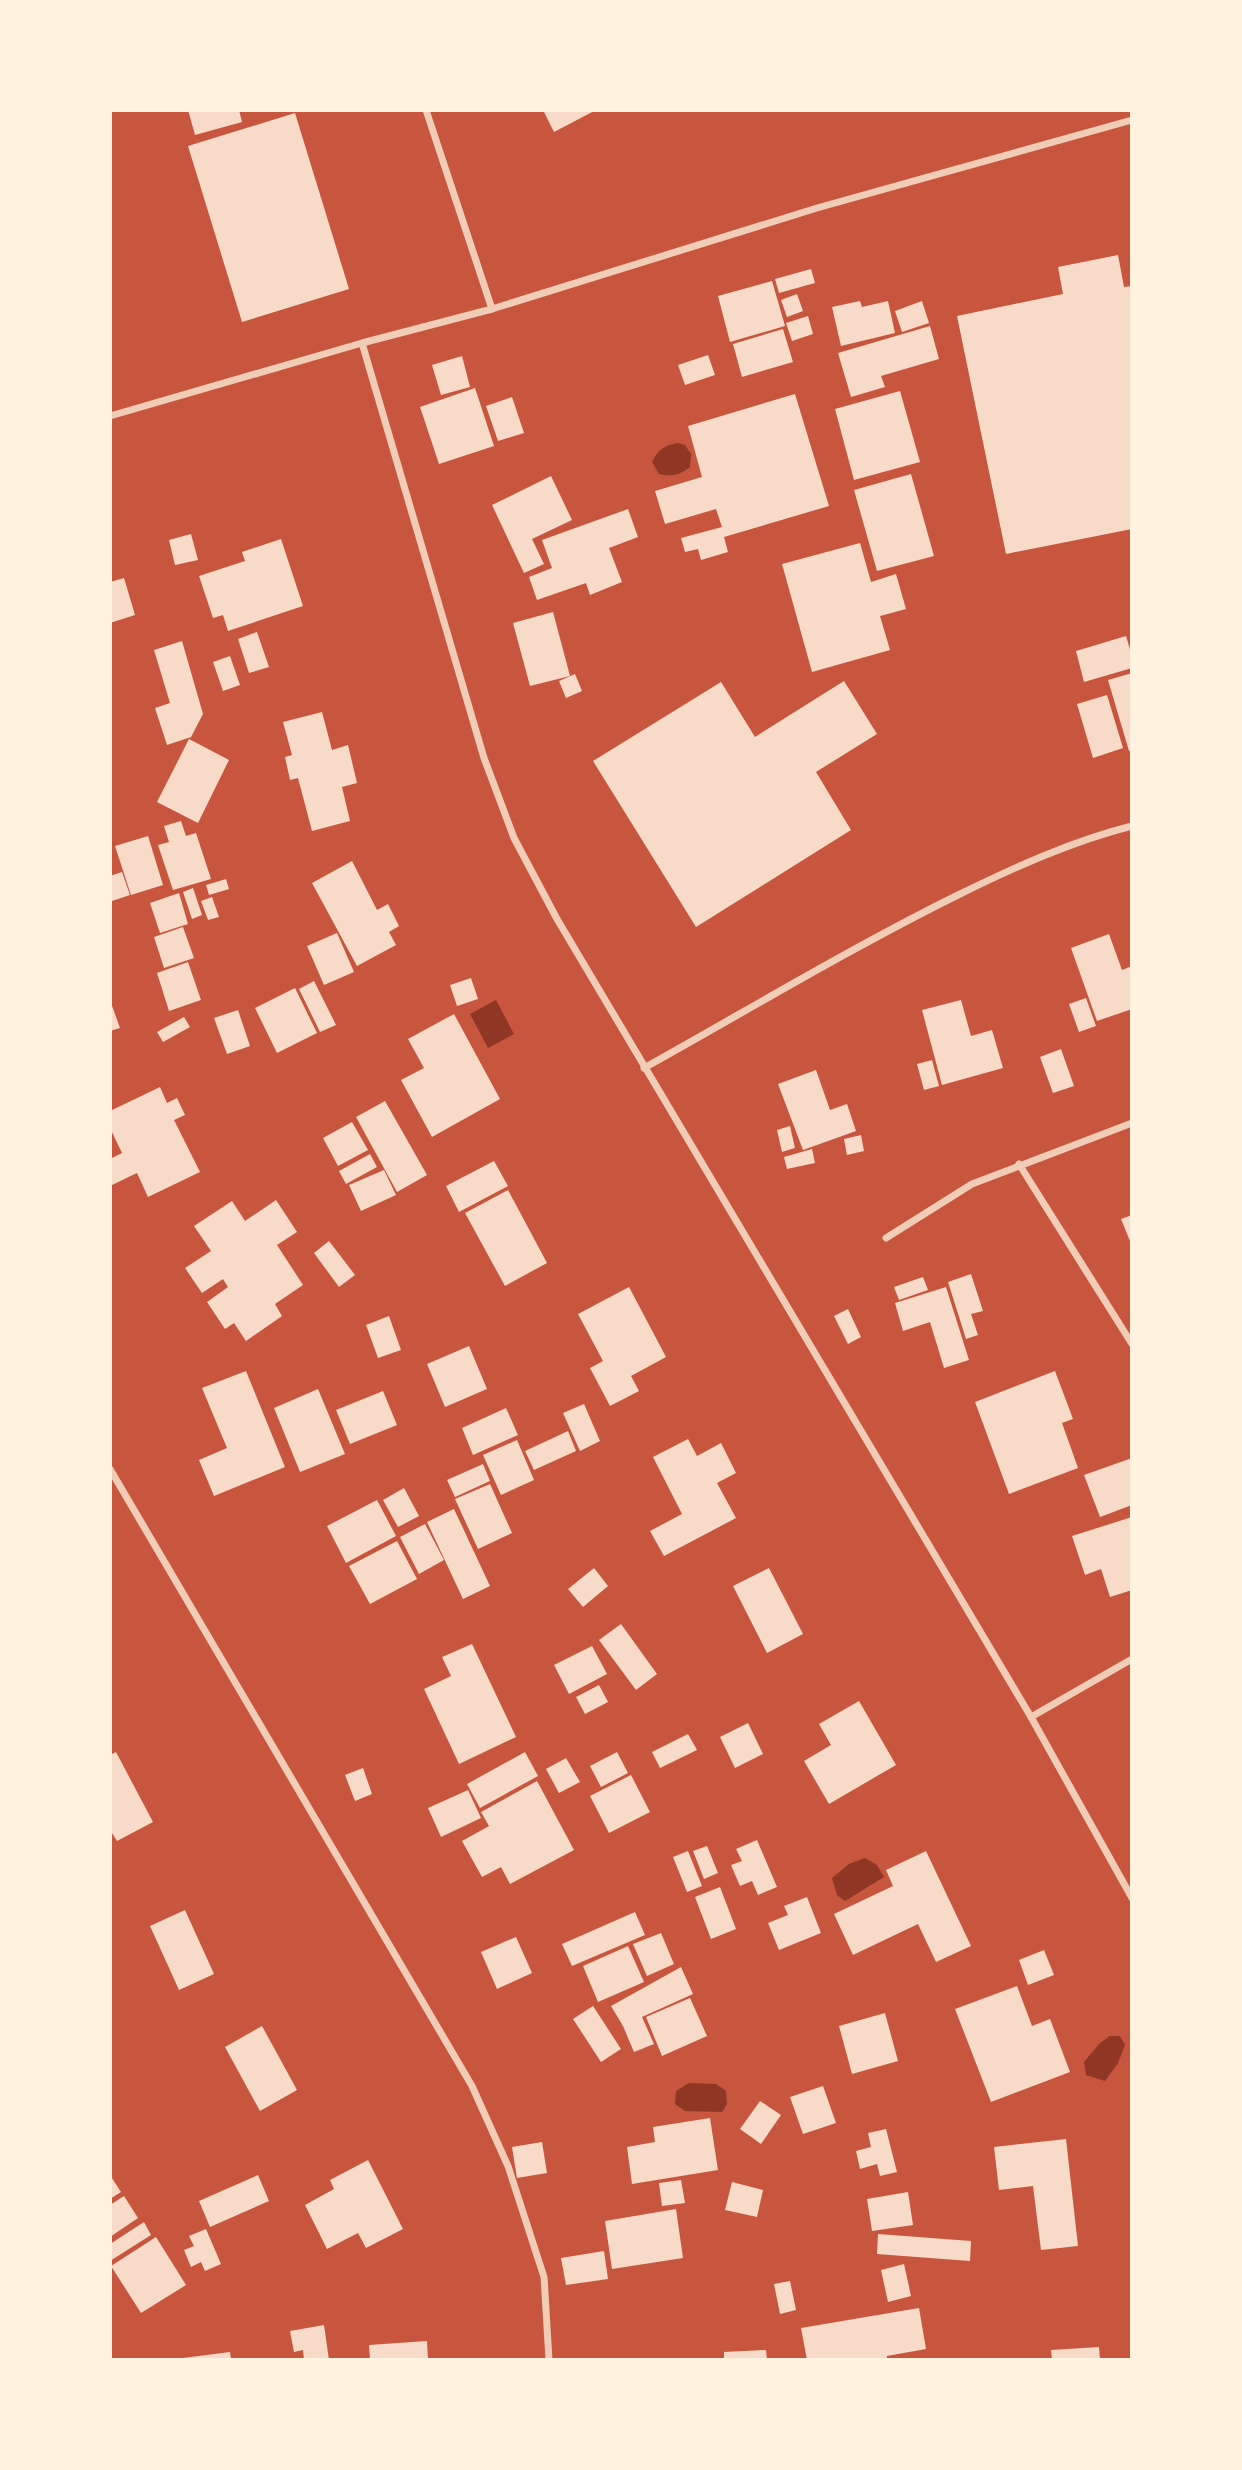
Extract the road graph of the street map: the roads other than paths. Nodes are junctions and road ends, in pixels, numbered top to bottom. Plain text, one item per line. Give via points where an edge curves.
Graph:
1 (426, 110) edge
2 (1132, 120) edge
3 (492, 309) junction
4 (362, 343) junction
5 (110, 416) edge
6 (1132, 826) edge
7 (644, 1068) junction
8 (1132, 1123) edge
9 (1019, 1164) junction
10 (886, 1238) dead end
11 (1132, 1344) edge
12 (110, 1469) edge
13 (1132, 1659) edge
14 (1031, 1717) junction
15 (1132, 1898) edge
16 (549, 2360) edge

1 - 3 street
2 - 3 street via 817,208
3 - 4 street
4 - 5 street
4 - 7 street via 484,758 514,838
6 - 7 street via 1014,868 901,923
7 - 14 street
8 - 9 street
9 - 10 street via 972,1184
9 - 11 street
12 - 16 street via 472,2086 508,2166 544,2277
13 - 14 street
14 - 15 street

